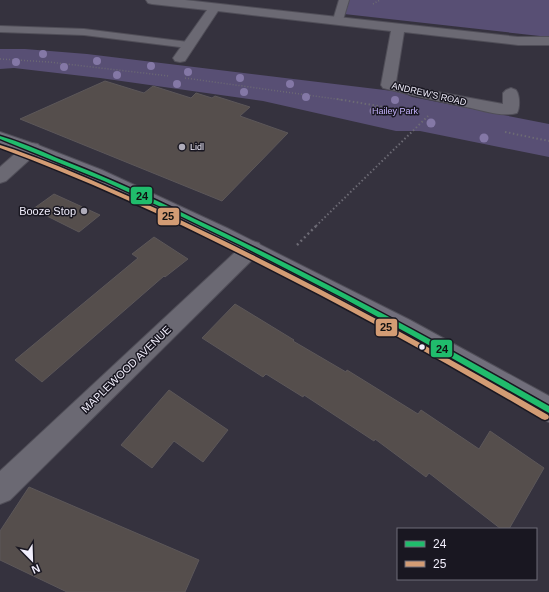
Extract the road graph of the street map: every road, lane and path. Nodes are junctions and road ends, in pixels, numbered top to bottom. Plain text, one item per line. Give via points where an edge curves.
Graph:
1 (152, 0) edge
2 (344, 0) edge
3 (215, 7) junction
4 (338, 20) junction
5 (398, 28) junction
6 (0, 29) edge
7 (549, 41) edge
8 (188, 46) junction
9 (180, 58) dead end
10 (0, 59) edge
11 (173, 77) dead end
12 (181, 78) dead end
13 (511, 93) dead end
14 (392, 109) dead end
15 (422, 114) dead end
16 (501, 131) dead end
17 (0, 136) edge
18 (549, 141) edge
19 (32, 148) junction
20 (0, 177) edge
21 (252, 248) junction
22 (280, 262) junction
23 (549, 410) edge
24 (0, 490) edge

1 - 3 street
2 - 4 lane
3 - 4 street
3 - 8 street
4 - 5 street
5 - 7 street via 518,42
5 - 13 street, ANDREW'S ROAD via 388,85 417,93 511,110
6 - 8 lane via 84,32
8 - 9 street
10 - 11 path via 50,62
12 - 14 path via 292,92
15 - 22 path via 428,116
16 - 18 path
17 - 19 main road
19 - 20 street
19 - 21 main road via 117,184
21 - 22 main road
21 - 24 street, MAPLEWOOD AVENUE
22 - 23 main road via 430,342

